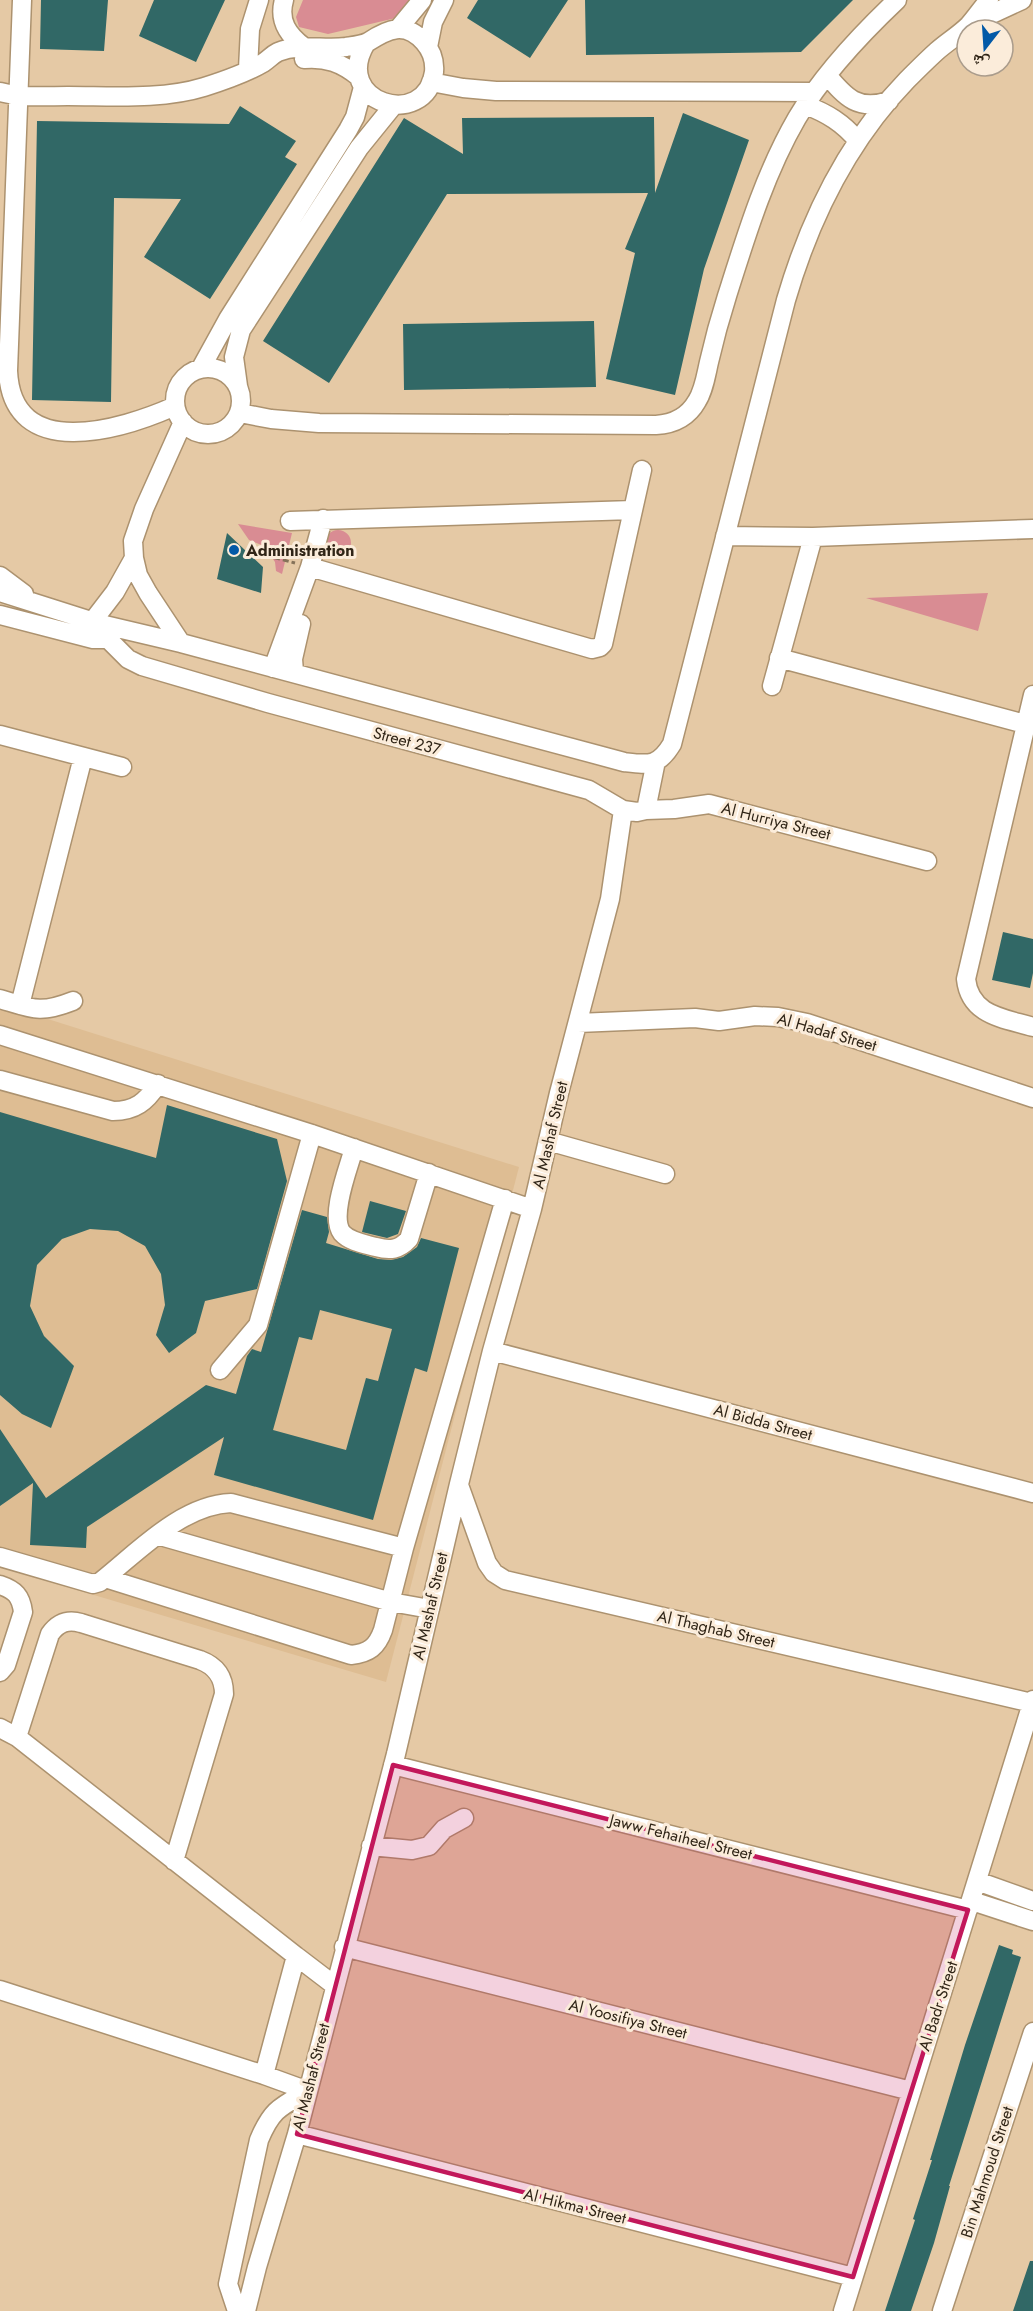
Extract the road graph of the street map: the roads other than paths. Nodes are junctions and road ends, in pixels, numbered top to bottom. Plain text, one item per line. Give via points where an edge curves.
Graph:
1 (22, 0) edge
2 (259, 0) edge
3 (284, 0) edge
4 (422, 0) edge
5 (444, 0) edge
6 (897, 0) edge
7 (989, 0) edge
8 (1022, 0) edge
9 (975, 18) edge
10 (984, 18) edge
11 (399, 29) junction
12 (955, 36) edge
13 (366, 43) junction
14 (304, 47) junction
15 (428, 47) junction
16 (256, 66) junction
17 (827, 75) junction
18 (361, 82) junction
19 (431, 82) junction
20 (0, 92) edge
21 (18, 96) junction
22 (810, 99) junction
23 (889, 101) junction
24 (0, 105) edge
25 (393, 105) junction
26 (858, 141) junction
27 (201, 368) junction
28 (238, 386) junction
29 (240, 413) junction
30 (179, 414) junction
31 (642, 470) dead end
32 (633, 510) junction
33 (323, 519) junction
34 (290, 520) dead end
35 (1033, 529) edge
36 (725, 536) junction
37 (813, 537) junction
38 (134, 558) junction
39 (314, 569) junction
40 (0, 576) edge
41 (0, 592) edge
42 (38, 603) junction
43 (0, 615) edge
44 (92, 622) junction
45 (108, 639) junction
46 (181, 643) junction
47 (779, 658) junction
48 (273, 668) junction
49 (294, 672) junction
50 (772, 686) dead end
51 (1033, 695) edge
52 (1025, 724) junction
53 (0, 735) edge
54 (83, 757) junction
55 (656, 761) junction
56 (122, 767) dead end
57 (623, 810) junction
58 (646, 810) junction
59 (927, 861) dead end
60 (0, 999) edge
61 (73, 1000) dead end
62 (20, 1005) junction
63 (578, 1023) junction
64 (1033, 1027) edge
65 (1, 1040) edge
66 (0, 1080) edge
67 (158, 1084) junction
68 (1033, 1098) edge
69 (312, 1134) junction
70 (548, 1141) junction
71 (354, 1148) junction
72 (429, 1173) junction
73 (665, 1174) dead end
74 (505, 1199) junction
75 (532, 1209) junction
76 (492, 1351) junction
77 (220, 1370) dead end
78 (459, 1484) junction
79 (1033, 1493) edge
80 (157, 1535) junction
81 (404, 1548) junction
82 (0, 1557) edge
83 (105, 1578) junction
84 (0, 1585) edge
85 (391, 1602) junction
86 (430, 1609) junction
87 (0, 1672) edge
88 (1033, 1702) edge
89 (0, 1728) edge
90 (17, 1737) junction
91 (393, 1765) junction
92 (464, 1818) dead end
93 (371, 1846) junction
94 (174, 1861) junction
95 (977, 1881) junction
96 (1033, 1900) edge
97 (970, 1905) junction
98 (1033, 1921) edge
99 (344, 1947) junction
100 (297, 1956) junction
101 (334, 1985) junction
102 (0, 1990) edge
103 (1033, 2032) edge
104 (264, 2075) junction
105 (308, 2091) junction
106 (911, 2091) junction
107 (297, 2134) junction
108 (853, 2277) junction
109 (237, 2311) edge
110 (246, 2311) edge
111 (843, 2311) edge
112 (942, 2311) edge

1 - 21 street
2 - 16 street via 250,29
3 - 14 street via 282,18 286,30
4 - 11 street
5 - 15 street via 433,22
6 - 17 street
7 - 9 street
8 - 10 street
11 - 13 street via 386,30
11 - 15 street via 420,38
12 - 23 street
13 - 14 street
13 - 18 street via 358,65
14 - 16 street via 275,53
15 - 19 street via 433,58
16 - 18 street via 323,58 345,67
16 - 21 street via 181,92
17 - 22 street
17 - 23 street via 847,98 857,103
18 - 25 street via 371,97
18 - 27 street via 355,117 348,130
19 - 22 street via 488,91
19 - 25 street via 416,100
20 - 21 street
21 - 24 street
21 - 30 street via 8,371 8,388 14,403 24,417 54,431 93,431
22 - 26 street
22 - 29 street via 759,200 699,398 677,421 656,425 319,423 287,422
23 - 26 street
25 - 28 street via 359,148 241,330 234,357
26 - 36 street via 813,220 798,259
27 - 28 street via 218,369
27 - 30 street via 180,382 175,398
28 - 29 street
29 - 30 street via 230,427 214,434 197,432
30 - 38 street via 137,527
31 - 32 street
32 - 33 street
32 - 39 street via 603,644 597,649
33 - 34 street
33 - 39 street
35 - 37 street
36 - 37 street
36 - 55 street via 672,744 663,758
37 - 47 street
38 - 44 street
38 - 46 street via 148,594
39 - 48 street
39 - 49 street via 296,643
40 - 42 street
41 - 42 street, Street 237
42 - 44 street, Street 237
43 - 45 street via 77,636
44 - 45 street, Street 237
44 - 46 street
45 - 57 street, Street 237 via 128,659 142,666 589,790
46 - 48 street
47 - 50 street
47 - 52 street
48 - 49 street
49 - 55 street via 624,762 648,765
51 - 52 street
52 - 64 street via 966,979 967,989 986,1012
53 - 54 street
54 - 56 street
54 - 62 street
55 - 58 street
57 - 58 street, Al Hurriya Street
57 - 63 street, Al Mashaf Street via 610,899
58 - 59 street, Al Hurriya Street via 709,804
60 - 62 street
61 - 62 street via 48,1010
63 - 68 street, Al Hadaf Street via 785,1018
63 - 70 street, Al Mashaf Street
65 - 67 street
66 - 67 street via 113,1111 137,1107
67 - 69 street
69 - 71 street
69 - 77 street via 258,1325
70 - 73 street
70 - 75 street, Al Mashaf Street
71 - 72 street
71 - 72 street via 336,1216 342,1233 350,1239 388,1250 404,1245
72 - 74 street
74 - 75 street
74 - 81 street
75 - 76 street, Al Mashaf Street
76 - 78 street, Al Mashaf Street
76 - 79 street, Al Bidda Street
78 - 86 street, Al Mashaf Street
78 - 88 street, Al Thaghab Street via 487,1563 505,1580
80 - 81 street via 200,1509 231,1503
80 - 83 street
80 - 85 street
81 - 85 street
82 - 83 street via 89,1584
83 - 85 street via 351,1655 362,1654 379,1641
84 - 87 street via 18,1594 23,1612 6,1665
85 - 86 street
86 - 91 street, Al Mashaf Street
88 - 95 street, Al Badr Street
89 - 90 street
90 - 94 street
90 - 94 street via 50,1634 67,1621 200,1660 216,1669 224,1694
91 - 93 street, Al Mashaf Street
91 - 97 street, Jaww Fehaiheel Street
92 - 93 street via 444,1829 429,1846 412,1850
93 - 99 street, Al Mashaf Street
94 - 100 street
95 - 96 street
95 - 97 street, Al Badr Street
97 - 98 street, Jaww Fehaiheel Street
97 - 106 street, Al Badr Street
99 - 101 street, Al Mashaf Street
99 - 106 street, Al Yoosifiya Street
100 - 101 street
100 - 104 street
101 - 105 street, Al Mashaf Street
102 - 104 street
103 - 112 street, Bin Mahmoud Street
104 - 105 street
105 - 107 street, Al Mashaf Street
105 - 109 street via 268,2118 259,2140 228,2284
106 - 108 street, Al Badr Street
107 - 108 street, Al Hikma Street
107 - 110 street, Al Mashaf Street
108 - 111 street, Al Badr Street

